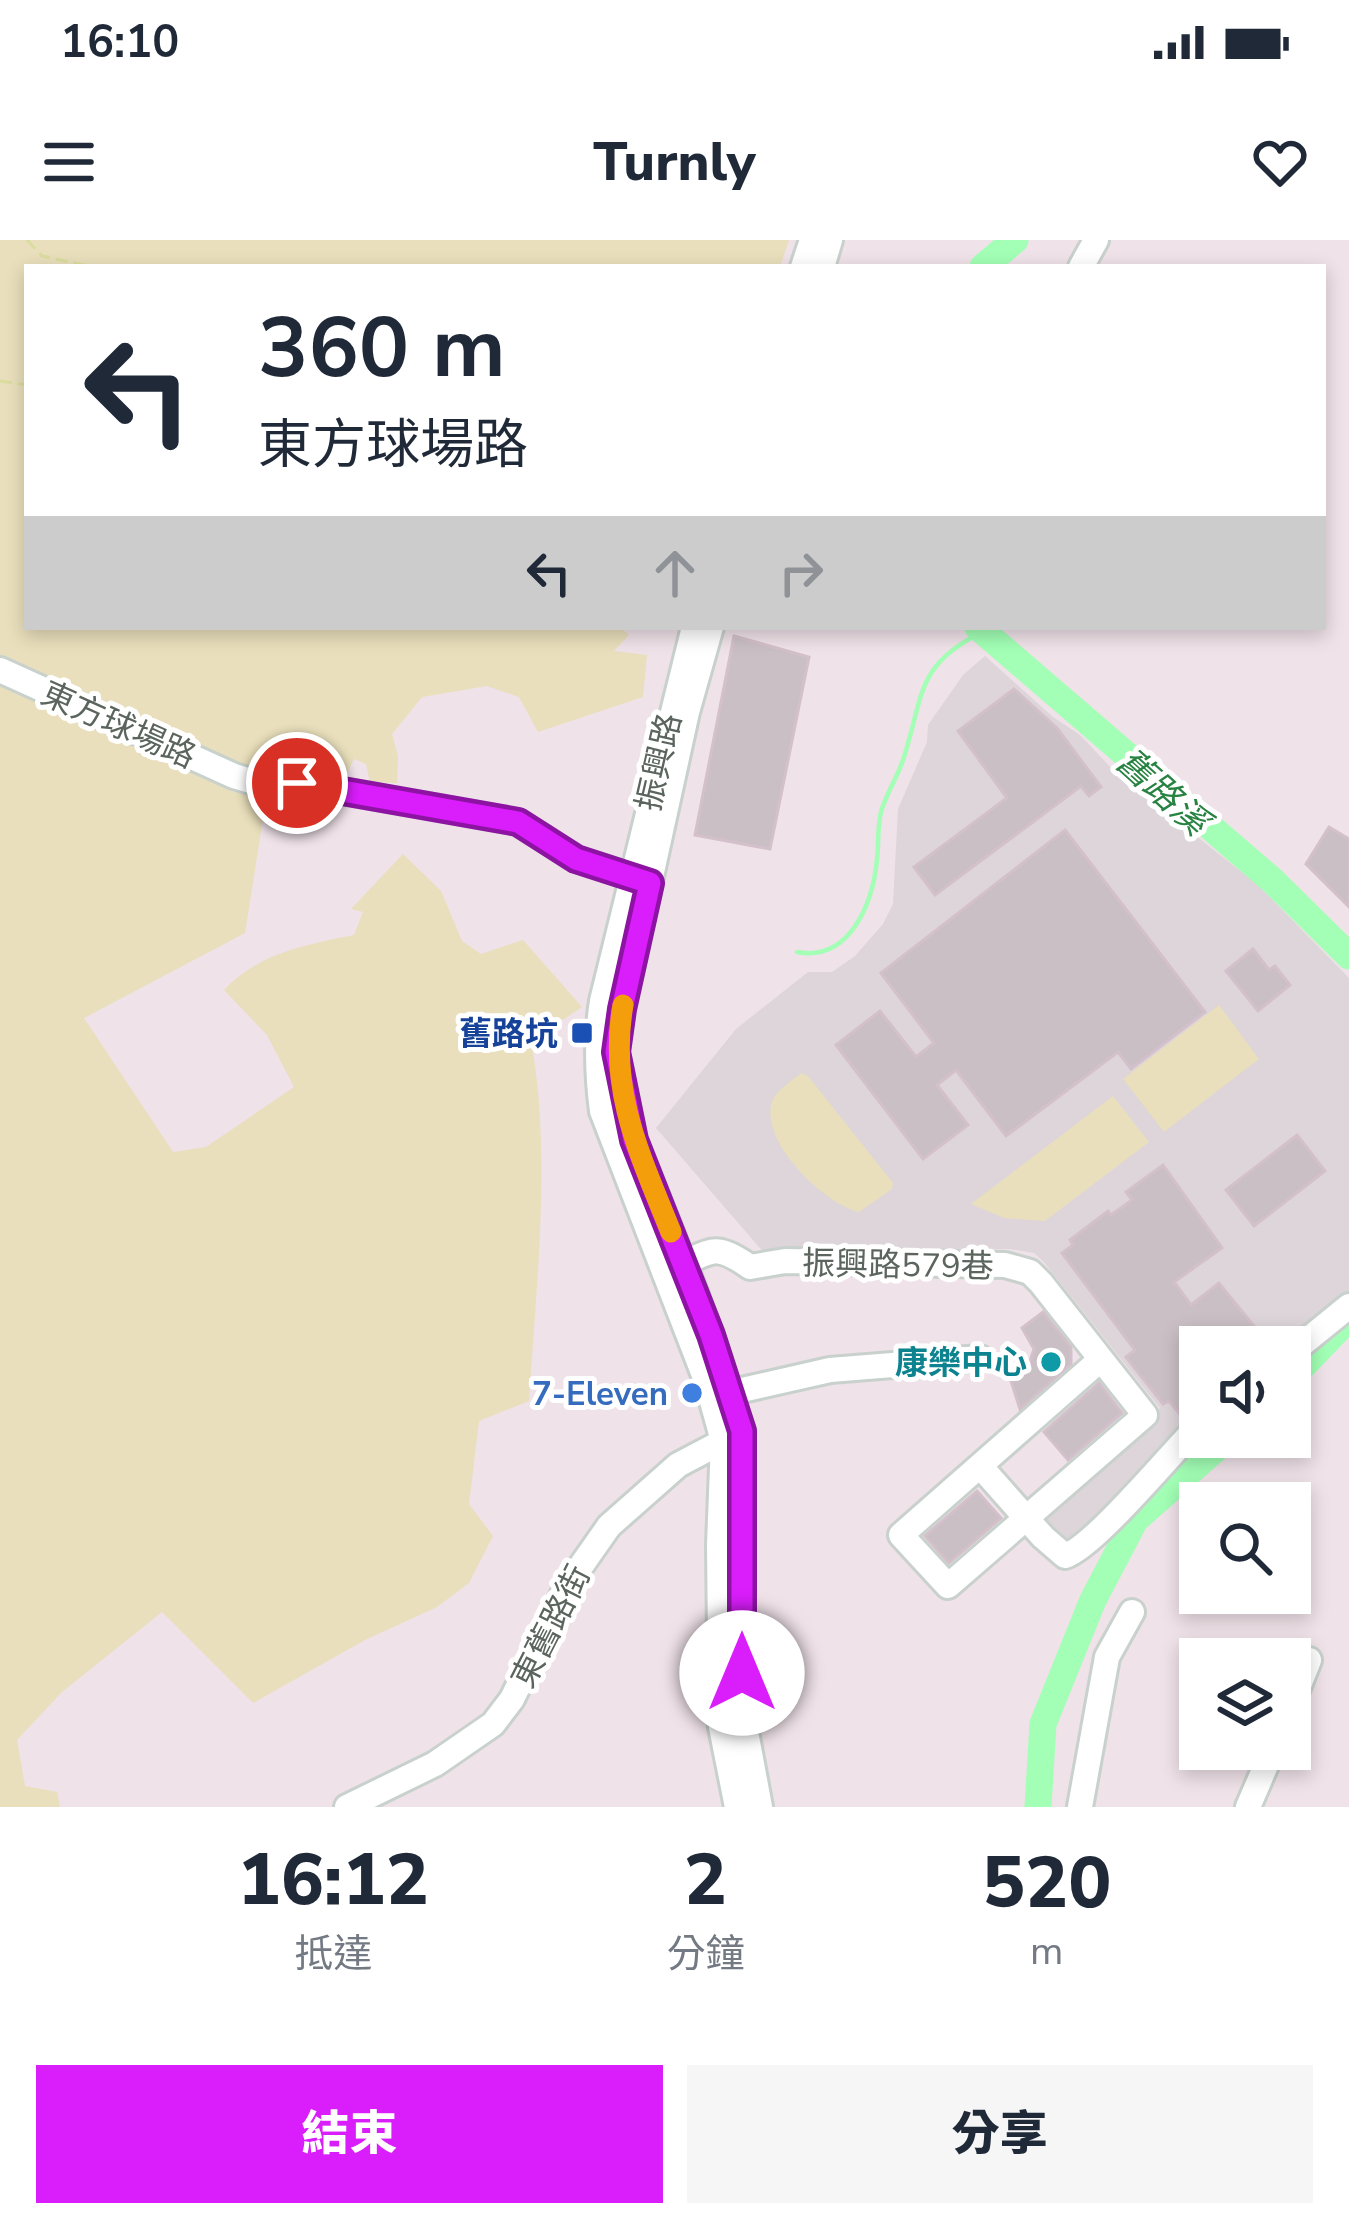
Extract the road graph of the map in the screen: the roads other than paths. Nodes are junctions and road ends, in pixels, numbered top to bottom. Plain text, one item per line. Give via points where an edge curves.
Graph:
1 (693, 630) edge
2 (710, 630) edge
3 (0, 670) edge
4 (642, 880) junction
5 (674, 1267) junction
6 (1349, 1306) edge
7 (1311, 1337) edge
8 (980, 1358) dead end
9 (1100, 1360) junction
10 (721, 1395) junction
11 (733, 1436) junction
12 (1179, 1446) edge
13 (981, 1467) junction
14 (1026, 1518) junction
15 (1132, 1612) dead end
16 (1264, 1770) edge
17 (347, 1807) edge
18 (737, 1807) edge
19 (760, 1807) edge
20 (1080, 1807) edge
21 (1247, 1807) edge

1 - 4 street, 振興路 via 667,724
2 - 4 street, 振興路
3 - 4 street, 東方球場路 via 234,776 500,817 576,859
4 - 5 street, 振興路 via 616,1052
5 - 9 street, 振興路579巷 via 730,1250 751,1267 1018,1267 1041,1283
5 - 10 street, 振興路
6 - 7 street
8 - 10 street via 830,1370
9 - 13 street, 振興路579巷
9 - 14 street, 振興路579巷 via 1145,1415
10 - 11 street, 振興路
11 - 17 street, 東舊路街 via 678,1466 609,1526 493,1724 435,1764
11 - 18 street, 振興路 via 718,1545 721,1726
11 - 19 street, 振興路 via 741,1705
12 - 14 street via 1075,1553 1065,1556
13 - 14 street
13 - 14 street, 振興路579巷 via 902,1535 948,1586
15 - 20 street via 1107,1657
16 - 21 street

